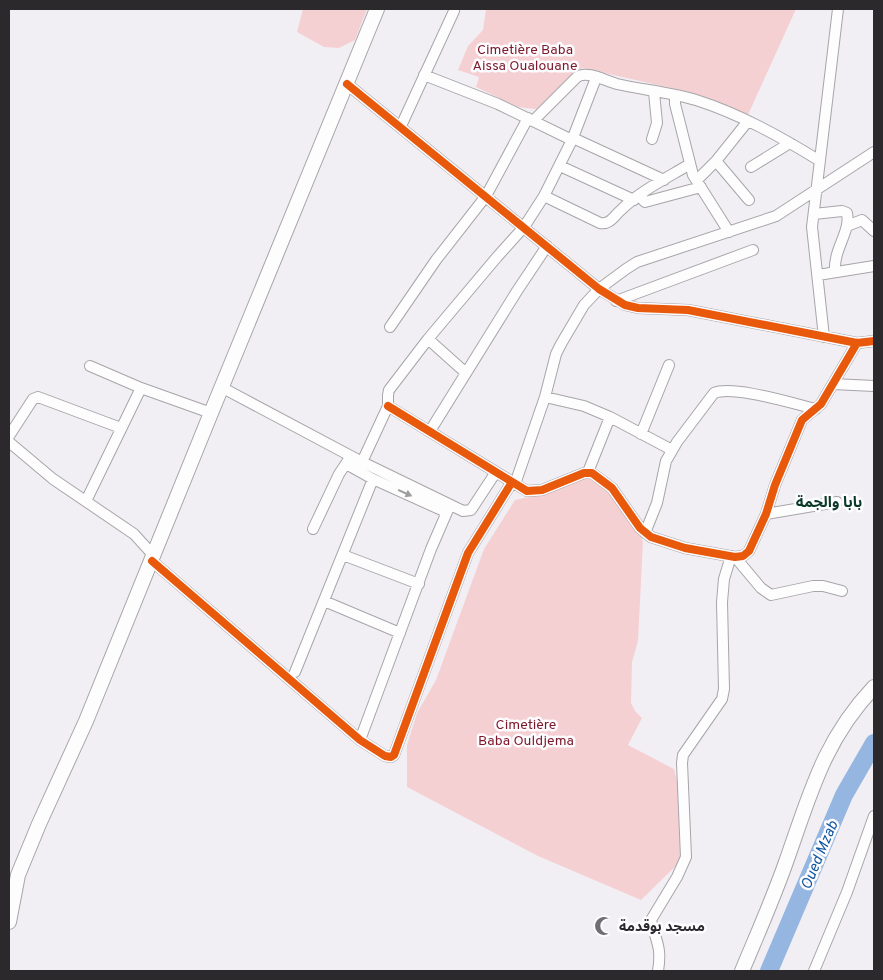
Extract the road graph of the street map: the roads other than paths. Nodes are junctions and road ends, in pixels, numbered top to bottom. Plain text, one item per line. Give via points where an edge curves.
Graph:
1 (377, 9) edge
2 (838, 9) edge
3 (454, 11) dead end
4 (424, 75) junction
5 (596, 78) junction
6 (348, 84) junction
7 (654, 92) junction
8 (675, 95) junction
9 (530, 120) junction
10 (748, 120) junction
11 (401, 126) junction
12 (573, 139) junction
13 (652, 139) dead end
14 (790, 143) junction
15 (874, 152) edge
16 (820, 161) junction
17 (716, 162) junction
18 (690, 164) junction
19 (560, 166) junction
20 (750, 167) dead end
21 (664, 180) junction
22 (699, 184) junction
23 (816, 191) junction
24 (486, 196) junction
25 (544, 196) junction
26 (636, 198) junction
27 (749, 200) dead end
28 (814, 214) junction
29 (847, 226) junction
30 (524, 227) junction
31 (874, 231) edge
32 (729, 232) junction
33 (547, 246) junction
34 (753, 250) dead end
35 (874, 266) edge
36 (835, 272) junction
37 (818, 275) junction
38 (599, 289) junction
39 (616, 301) junction
40 (390, 327) dead end
41 (824, 337) junction
42 (428, 339) junction
43 (874, 342) edge
44 (857, 343) junction
45 (669, 365) dead end
46 (90, 366) dead end
47 (466, 373) junction
48 (833, 384) junction
49 (874, 386) edge
50 (221, 387) junction
51 (141, 388) junction
52 (545, 397) junction
53 (388, 406) junction
54 (816, 409) junction
55 (211, 413) junction
56 (610, 417) junction
57 (121, 428) junction
58 (430, 431) junction
59 (641, 434) junction
60 (9, 436) edge
61 (9, 442) edge
62 (672, 450) junction
63 (348, 460) junction
64 (362, 462) junction
65 (496, 472) junction
66 (588, 472) junction
67 (373, 479) junction
68 (513, 483) junction
69 (86, 501) junction
70 (837, 502) dead end
71 (448, 508) junction
72 (766, 514) junction
73 (313, 528) dead end
74 (645, 533) junction
75 (343, 555) junction
76 (733, 556) junction
77 (153, 558) junction
78 (420, 584) junction
79 (842, 591) dead end
80 (324, 601) junction
81 (400, 633) junction
82 (295, 672) dead end
83 (874, 687) edge
84 (360, 740) junction
85 (874, 816) edge
86 (14, 874) edge
87 (9, 918) edge
88 (9, 922) edge
89 (658, 971) edge
90 (742, 971) edge
91 (814, 971) edge

1 - 6 main road
2 - 16 street
3 - 4 street
4 - 9 street
4 - 11 street
5 - 7 street
5 - 9 street via 586,74 577,77
5 - 12 street
6 - 11 street
6 - 50 main road
7 - 8 street
7 - 13 street via 657,123
8 - 10 street
8 - 18 street
9 - 12 street
9 - 24 street
10 - 14 street
10 - 17 street
11 - 24 street
12 - 19 street
12 - 21 street
14 - 16 street
14 - 20 street
15 - 23 street
16 - 23 street
17 - 22 street
17 - 27 street
18 - 21 street
18 - 22 street
19 - 25 street
19 - 26 street
21 - 26 street
22 - 26 street via 645,202
22 - 32 street
23 - 28 street
23 - 32 street via 776,216
24 - 30 street
24 - 40 street
25 - 26 street via 604,224
25 - 30 street
28 - 29 street via 845,211
28 - 37 street via 812,237
29 - 31 street via 862,220
29 - 36 street via 835,258
30 - 33 street
30 - 42 street
32 - 38 street via 637,262
33 - 38 street
33 - 47 street
34 - 39 street
35 - 36 street
36 - 37 street
37 - 41 street
38 - 39 street
38 - 52 street via 584,305 556,354
39 - 41 street via 638,308 694,311
41 - 44 street
42 - 47 street
42 - 53 street via 389,390
43 - 44 street
44 - 48 street
45 - 59 street
46 - 51 street
47 - 58 street
48 - 49 street
48 - 54 street
50 - 55 main road
50 - 63 street
51 - 55 street
51 - 57 street
52 - 56 street via 584,406
52 - 68 street
53 - 58 street
53 - 64 street
54 - 62 street via 755,395 718,391
54 - 72 street via 802,420
55 - 77 main road
56 - 59 street
56 - 66 street
57 - 60 street via 38,397
57 - 69 street
58 - 65 street
59 - 62 street
61 - 69 street via 53,479
62 - 74 street via 663,468 660,493
63 - 64 street
63 - 67 street
63 - 73 street
64 - 71 street
65 - 68 street
65 - 71 street via 470,510
66 - 68 street via 535,491
66 - 74 street via 612,488
67 -> 71 street
67 - 75 street
68 - 84 street via 468,553 394,755 385,756
69 - 77 street via 134,534
70 - 72 street
71 - 78 street
72 - 76 street via 747,554
74 - 76 street via 684,548
75 - 78 street
75 - 80 street
76 - 79 street via 771,595 813,586
76 - 89 street via 724,579 722,602 723,694 713,714 683,755 686,857 678,878 651,920 658,939
77 - 84 street
77 - 86 main road via 86,721
78 - 81 street
80 - 81 street
80 - 82 street
81 - 84 street
83 - 90 main road via 840,729 824,759
85 - 91 street
86 - 87 main road
87 - 88 main road

